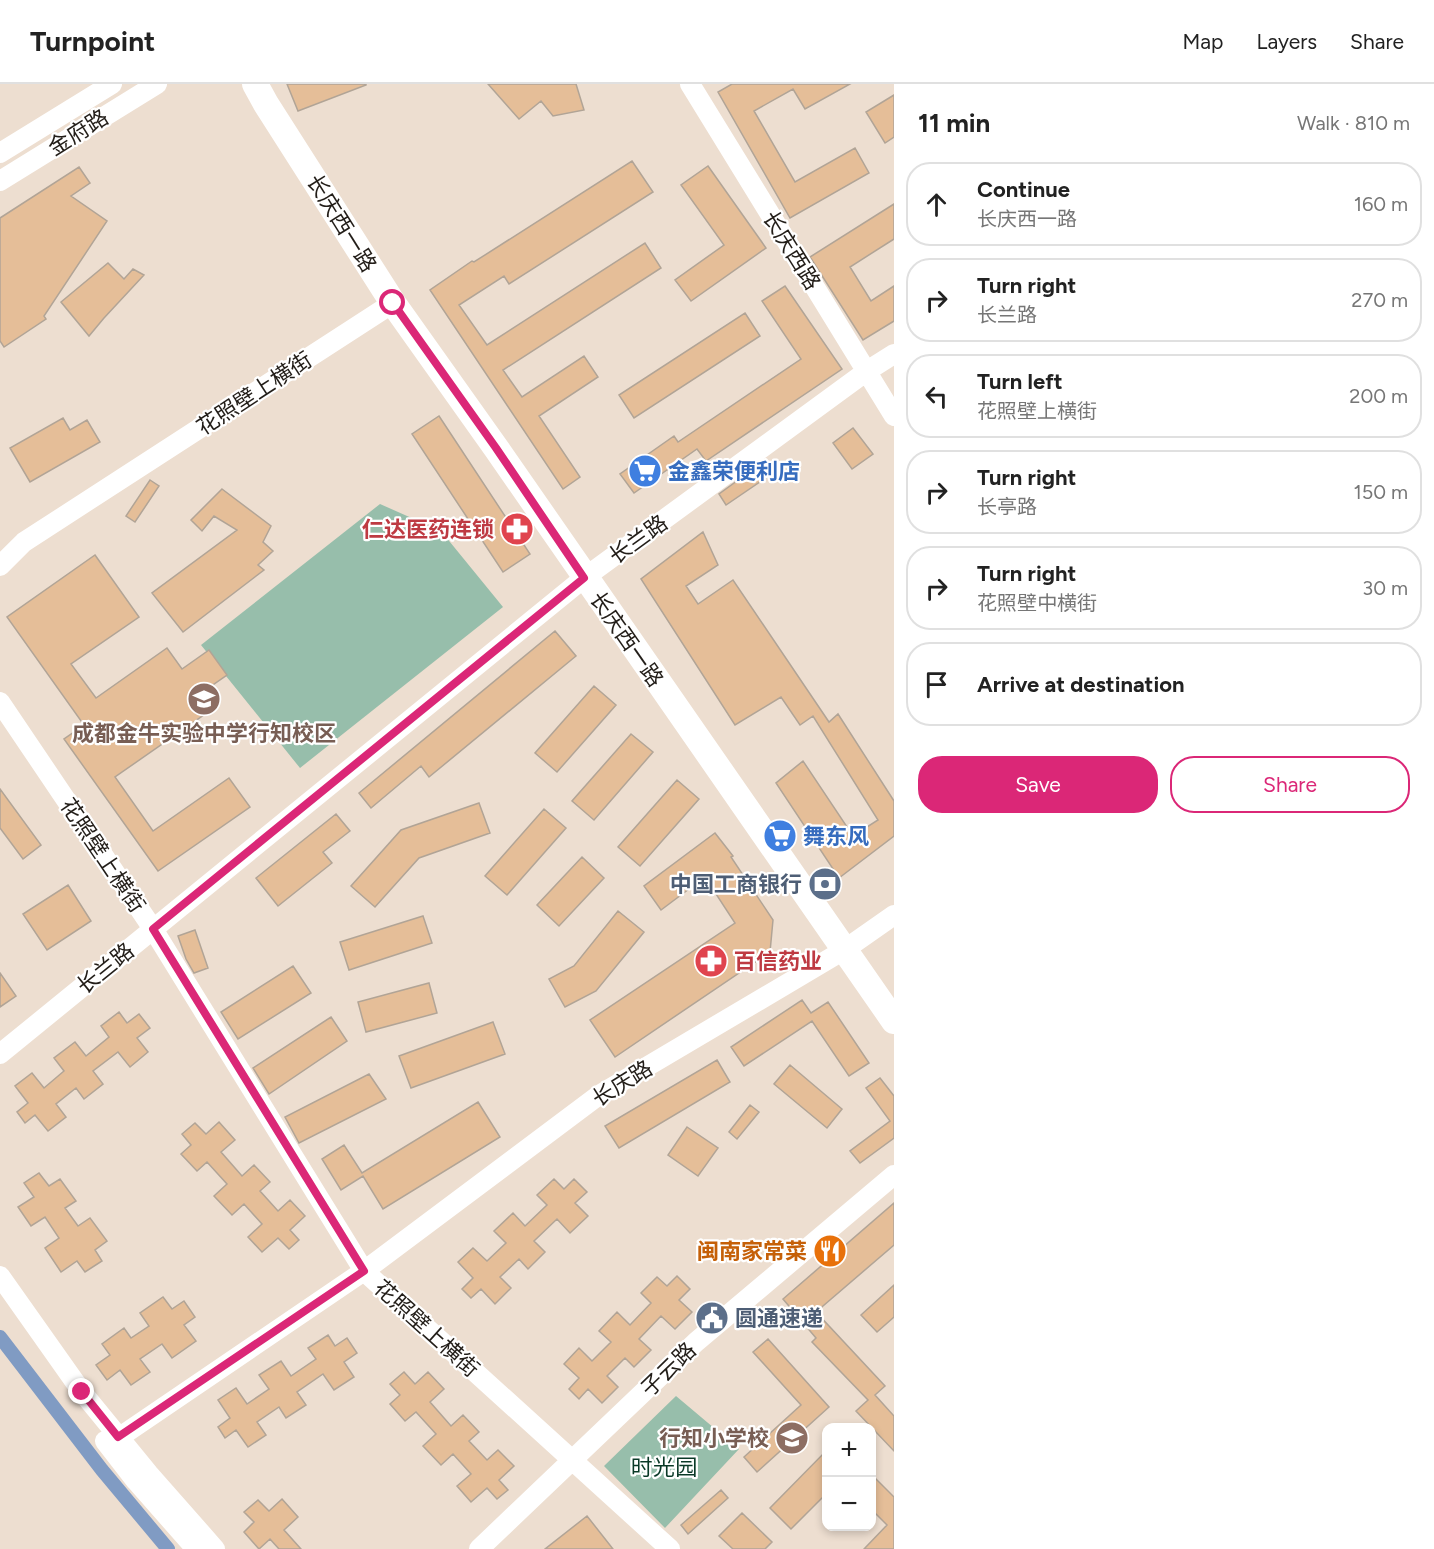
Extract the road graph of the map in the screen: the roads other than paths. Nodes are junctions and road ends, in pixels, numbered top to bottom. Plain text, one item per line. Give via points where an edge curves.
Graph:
1 (112, 84) edge
2 (157, 84) edge
3 (255, 84) edge
4 (690, 84) edge
5 (0, 153) edge
6 (0, 181) edge
7 (393, 303) junction
8 (894, 354) edge
9 (867, 371) junction
10 (894, 416) edge
11 (0, 566) edge
12 (584, 578) junction
13 (0, 702) edge
14 (894, 915) edge
15 (153, 929) junction
16 (844, 950) junction
17 (894, 1021) edge
18 (0, 1054) edge
19 (894, 1175) edge
20 (364, 1271) junction
21 (0, 1276) edge
22 (0, 1299) edge
23 (113, 1441) junction
24 (572, 1460) junction
25 (196, 1549) edge
26 (215, 1549) edge
27 (479, 1549) edge
28 (670, 1549) edge

1 - 5 street, 金府路
2 - 6 street, 金府路
3 - 7 main road, 长庆西一路
4 - 9 street, 长庆西路
7 - 11 street, 花照壁上横街 via 24,542
7 - 12 main road, 长庆西一路
8 - 9 street, 长兰路
9 - 10 street, 长庆西路
9 - 12 street, 长兰路
12 - 15 street, 长兰路
12 - 16 main road, 长庆西一路
13 - 15 street, 花照壁上横街
14 - 16 street, 长庆路
15 - 18 street, 长兰路
15 - 20 street, 花照壁上横街
16 - 17 main road, 长庆西一路
16 - 20 street, 长庆路 via 599,1095
19 - 24 street, 子云路 via 696,1342
20 - 23 street, 长庆路
20 - 24 street, 花照壁上横街
21 - 23 street
22 - 23 street via 70,1397
23 - 25 street via 136,1481
23 - 26 street
24 - 27 street, 子云路
24 - 28 street, 花照壁上横街

